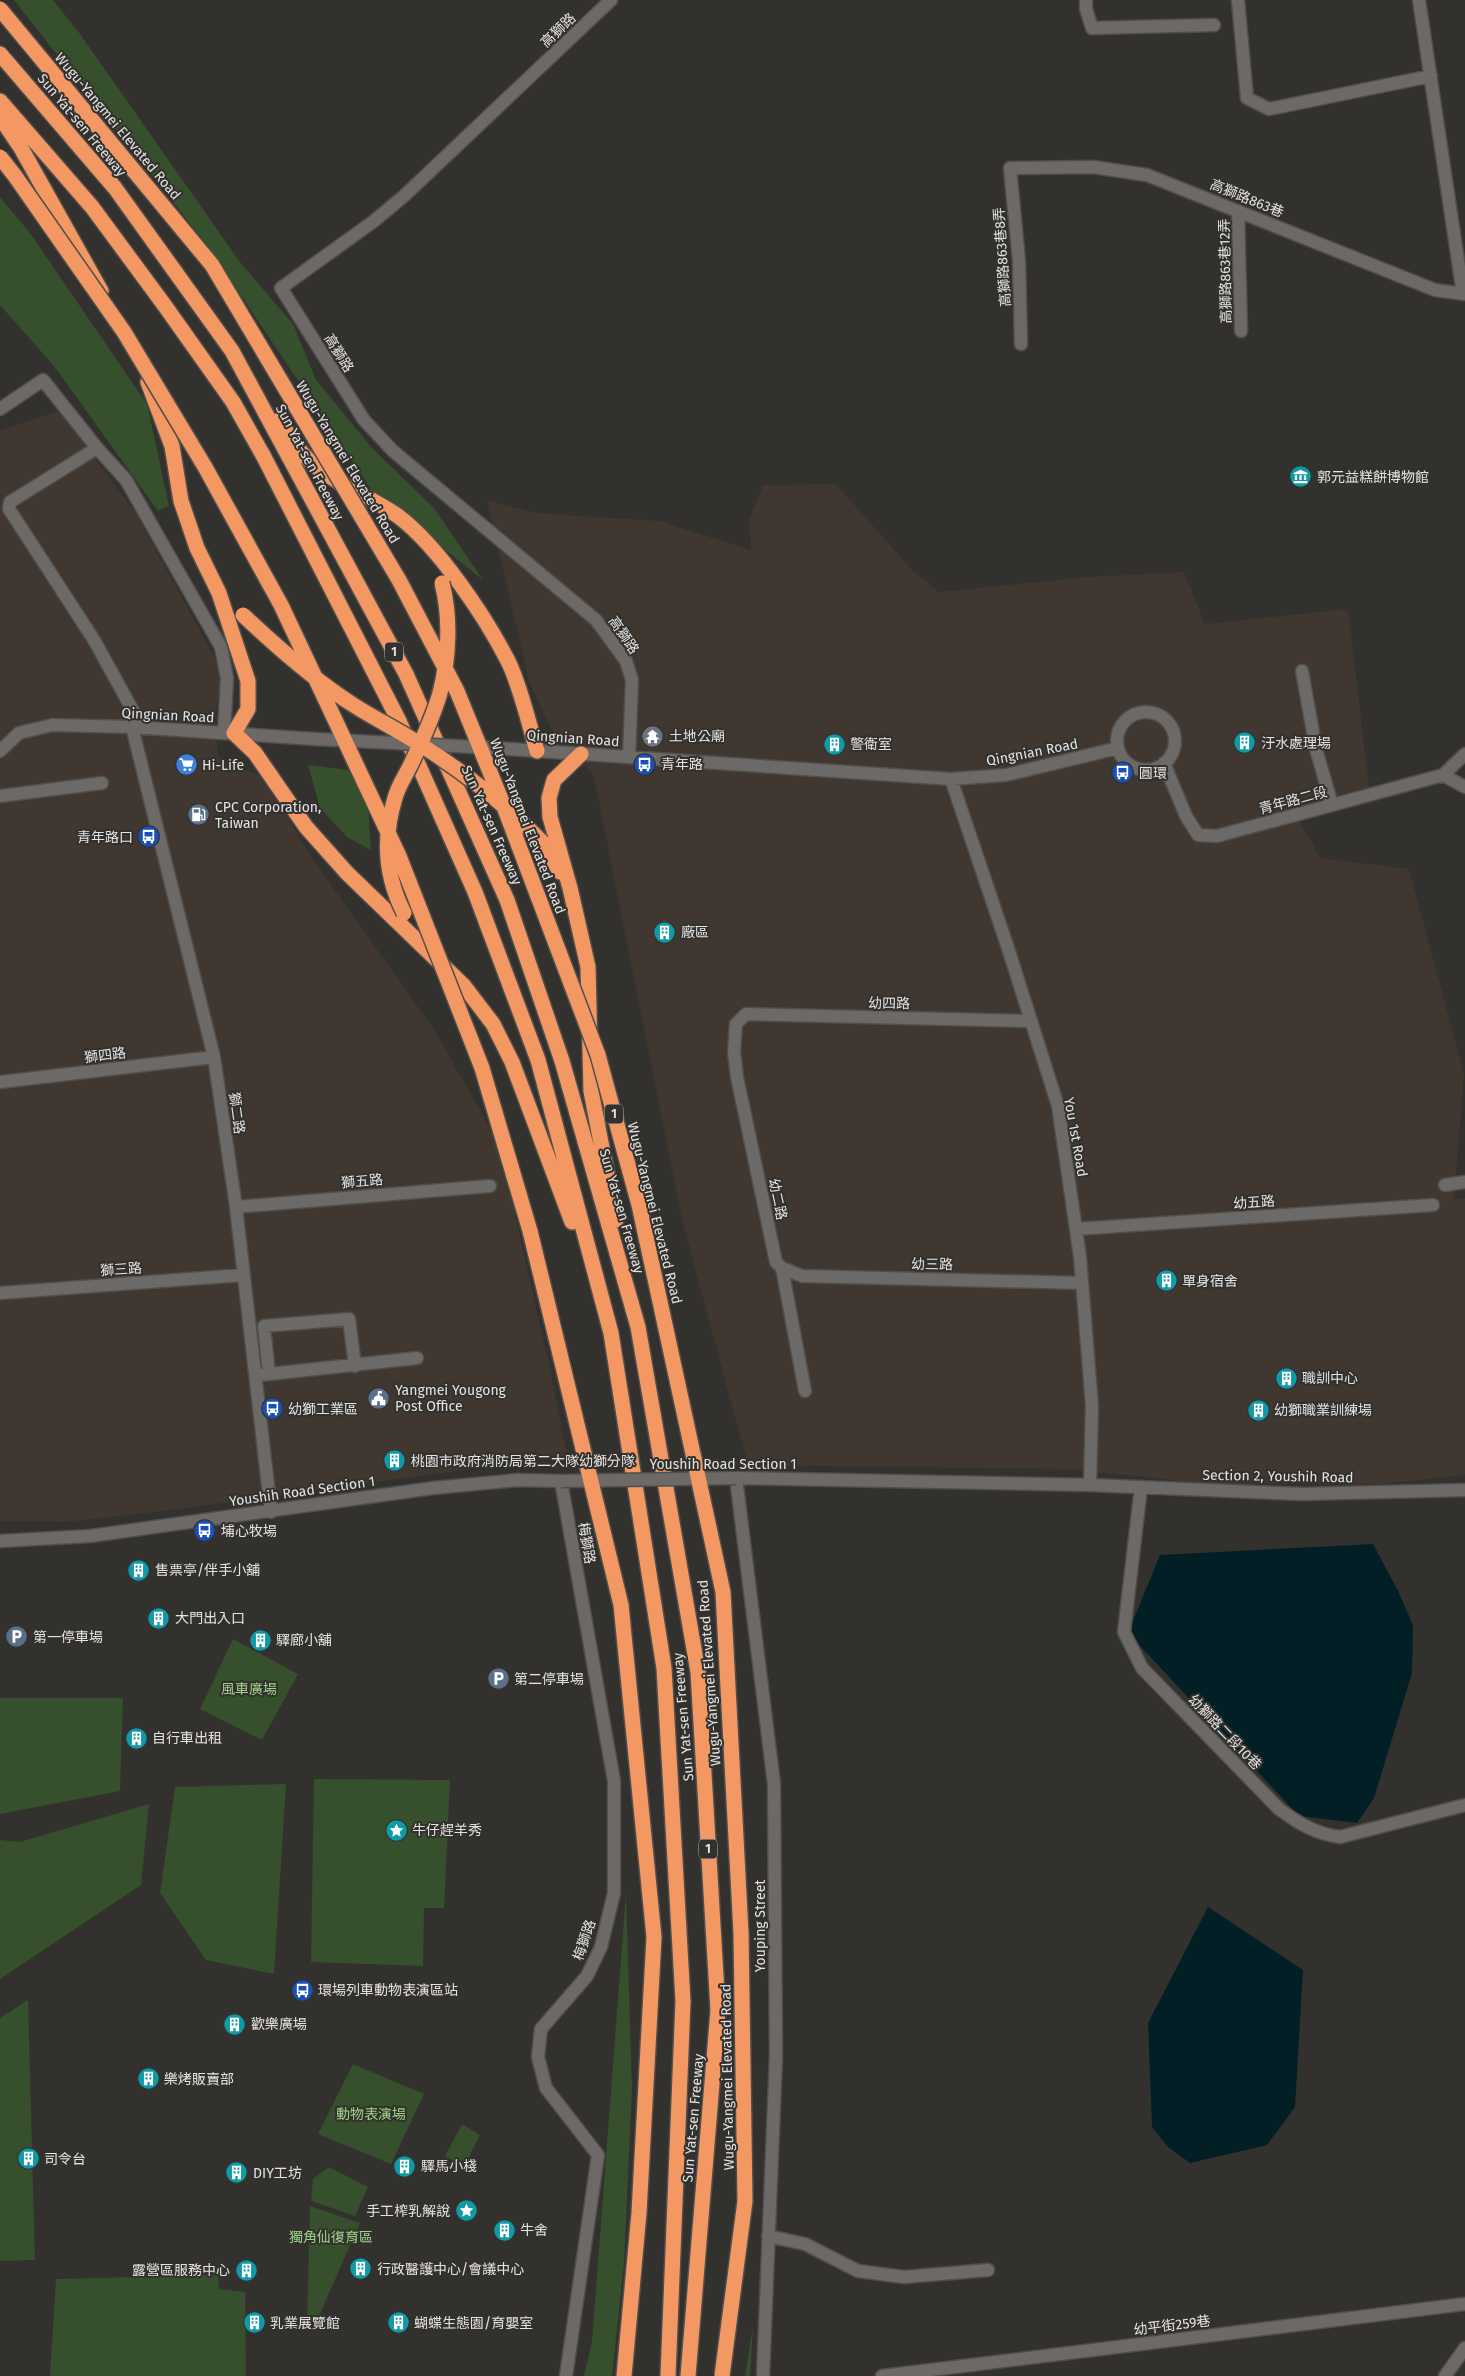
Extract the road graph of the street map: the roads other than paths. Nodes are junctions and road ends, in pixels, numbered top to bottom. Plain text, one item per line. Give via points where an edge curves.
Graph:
1 (611, 0) edge
2 (1086, 0) edge
3 (1238, 0) edge
4 (1419, 0) edge
5 (0, 9) edge
6 (1214, 25) dead end
7 (0, 54) edge
8 (1431, 76) junction
9 (0, 101) edge
10 (0, 117) edge
11 (0, 157) edge
12 (1010, 168) joint
13 (1238, 210) junction
14 (1464, 294) edge
15 (1241, 331) dead end
16 (1021, 344) dead end
17 (232, 351) junction
18 (0, 409) edge
19 (96, 448) junction
20 (434, 552) junction
21 (220, 593) junction
22 (1302, 671) dead end
23 (137, 727) junction
24 (229, 733) junction
25 (421, 744) junction
26 (1118, 748) junction
27 (0, 751) edge
28 (537, 751) junction
29 (581, 754) junction
30 (1465, 754) edge
31 (629, 757) junction
32 (1164, 763) junction
33 (1443, 775) junction
34 (951, 779) junction
35 (102, 782) dead end
36 (1465, 787) edge
37 (0, 796) edge
38 (1332, 805) junction
39 (570, 888) junction
40 (419, 943) junction
41 (746, 1014) joint
42 (1030, 1021) junction
43 (214, 1057) junction
44 (0, 1082) edge
45 (1465, 1182) edge
46 (1445, 1185) dead end
47 (490, 1186) dead end
48 (1433, 1205) dead end
49 (236, 1207) junction
50 (1076, 1229) junction
51 (782, 1268) junction
52 (243, 1275) junction
53 (1082, 1283) junction
54 (0, 1293) edge
55 (603, 1304) junction
56 (638, 1327) junction
57 (417, 1358) dead end
58 (355, 1366) junction
59 (268, 1374) junction
60 (255, 1375) junction
61 (805, 1391) dead end
62 (736, 1478) junction
63 (561, 1481) junction
64 (1090, 1485) junction
65 (1141, 1487) junction
66 (1465, 1490) edge
67 (271, 1512) junction
68 (0, 1541) edge
69 (1465, 1804) edge
70 (768, 2236) junction
71 (988, 2270) dead end
72 (1465, 2304) edge
73 (1465, 2348) edge
74 (566, 2376) edge
75 (624, 2376) edge
76 (668, 2376) edge
77 (688, 2376) edge
78 (722, 2376) edge
79 (763, 2376) edge
80 (882, 2376) edge
81 (1445, 2376) edge

1 - 31 street, 高獅路 via 404,196 281,288 364,420 393,451 596,620 626,662 632,680
2 - 6 street via 1092,28
3 - 8 street via 1247,98 1268,108
4 - 8 street
5 - 78 highway, Wugu-Yangmei Elevated Road / 1, bridge via 212,265 399,580 457,691 598,1055 639,1205 723,1592 742,1933 745,2201
7 - 17 highway, Sun Yat-sen Freeway / 1 via 115,188
8 - 14 street
9 - 55 highway, Sun Yat-sen Freeway / 1 via 92,207 233,402 399,721 475,892 538,1060
10 - 21 highway via 84,258 155,396 172,446 181,501 198,548
11 - 75 highway, bridge via 124,332 205,467 281,605 399,856 482,1068 530,1231 621,1605 654,1937 639,2213
12 - 13 street, 高獅路863巷 via 1127,170
12 - 16 street, 高獅路863巷8弄 via 1019,261
13 - 14 street, 高獅路863巷 via 1435,290
13 - 15 street, 高獅路863巷12弄
17 - 20 highway via 299,450 313,464 331,478 398,516
17 - 56 highway, Sun Yat-sen Freeway / 1 via 406,674 507,900 562,1061
18 - 19 street via 43,380
19 - 23 street, 獅二路 via 10,502 8,509 94,640
19 - 24 street via 126,480 221,647 227,678
20 - 25 highway, bridge via 447,605 447,649 440,693
20 - 28 highway via 469,596 508,662
21 - 24 highway via 248,681 248,709
21 - 25 highway, bridge via 317,679 355,706
22 - 38 street via 1316,750
23 - 24 street, Qingnian Road
23 - 27 street, Qingnian Road via 52,725 19,733
23 - 43 street, 獅二路
24 - 25 street, Qingnian Road, bridge
24 - 40 highway via 255,753 306,827 347,873
25 - 28 street, Qingnian Road, bridge
25 - 39 highway, bridge via 513,813 542,842
25 - 40 highway, bridge via 395,797 386,846 395,896
26 - 32 street via 1127,762 1141,769
26 - 32 street via 1122,724 1143,712 1156,713 1166,719 1174,735 1172,754
26 - 34 street, Qingnian Road via 1006,775
28 - 29 street, Qingnian Road
29 - 31 street, Qingnian Road
29 - 39 highway via 554,780 549,798 550,817
30 - 33 street, 青年路二段
31 - 34 street, Qingnian Road
32 - 38 street, 青年路二段 via 1186,816 1198,835 1218,836
33 - 36 street
33 - 38 street, 青年路二段
34 - 42 street, You 1st Road
35 - 37 street
39 - 56 highway via 588,967 591,1091
40 - 55 highway via 464,986 493,1024 512,1062
41 - 42 street, 幼四路
41 - 51 street, 幼二路 via 736,1024 734,1052 776,1262
42 - 50 street, You 1st Road via 1058,1106
43 - 44 street, 獅四路
43 - 49 street, 獅二路
45 - 46 street
47 - 49 street, 獅五路
48 - 50 street, 幼五路
49 - 52 street, 獅二路
50 - 53 street, You 1st Road
51 - 53 street, 幼三路 via 802,1276
51 - 61 street, 幼二路
52 - 54 street, 獅三路
52 - 60 street, 獅二路
53 - 64 street, You 1st Road via 1092,1406
55 - 76 highway, Sun Yat-sen Freeway / 1 via 611,1333 665,1677 683,2001
56 - 77 highway, Sun Yat-sen Freeway / 1 via 698,1672 718,2010
57 - 58 street
58 - 59 street
58 - 59 street via 349,1319 264,1326
59 - 60 street
60 - 67 street, 獅二路
62 - 63 street, Youshih Road Section 1, bridge
62 - 64 street, Youshih Road Section 1
62 - 70 street, Youping Street via 774,1784 776,2056
63 - 67 street, Youshih Road Section 1 via 517,1480 433,1488
63 - 74 street, 梅獅路 via 614,1781 614,1893 600,1947 587,1976 541,2029 538,2058 546,2088 598,2155
64 - 65 street, Section 2, Youshih Road
65 - 66 street, Section 2, Youshih Road via 1302,1494
65 - 69 street, 幼獅路二段10巷 via 1124,1632 1142,1668 1279,1809 1324,1835 1340,1837
67 - 68 street, Youshih Road Section 1 via 90,1536
70 - 71 street via 805,2244 858,2271 904,2276
70 - 79 street, Youping Street
72 - 80 street, 幼平街259巷
73 - 81 street

